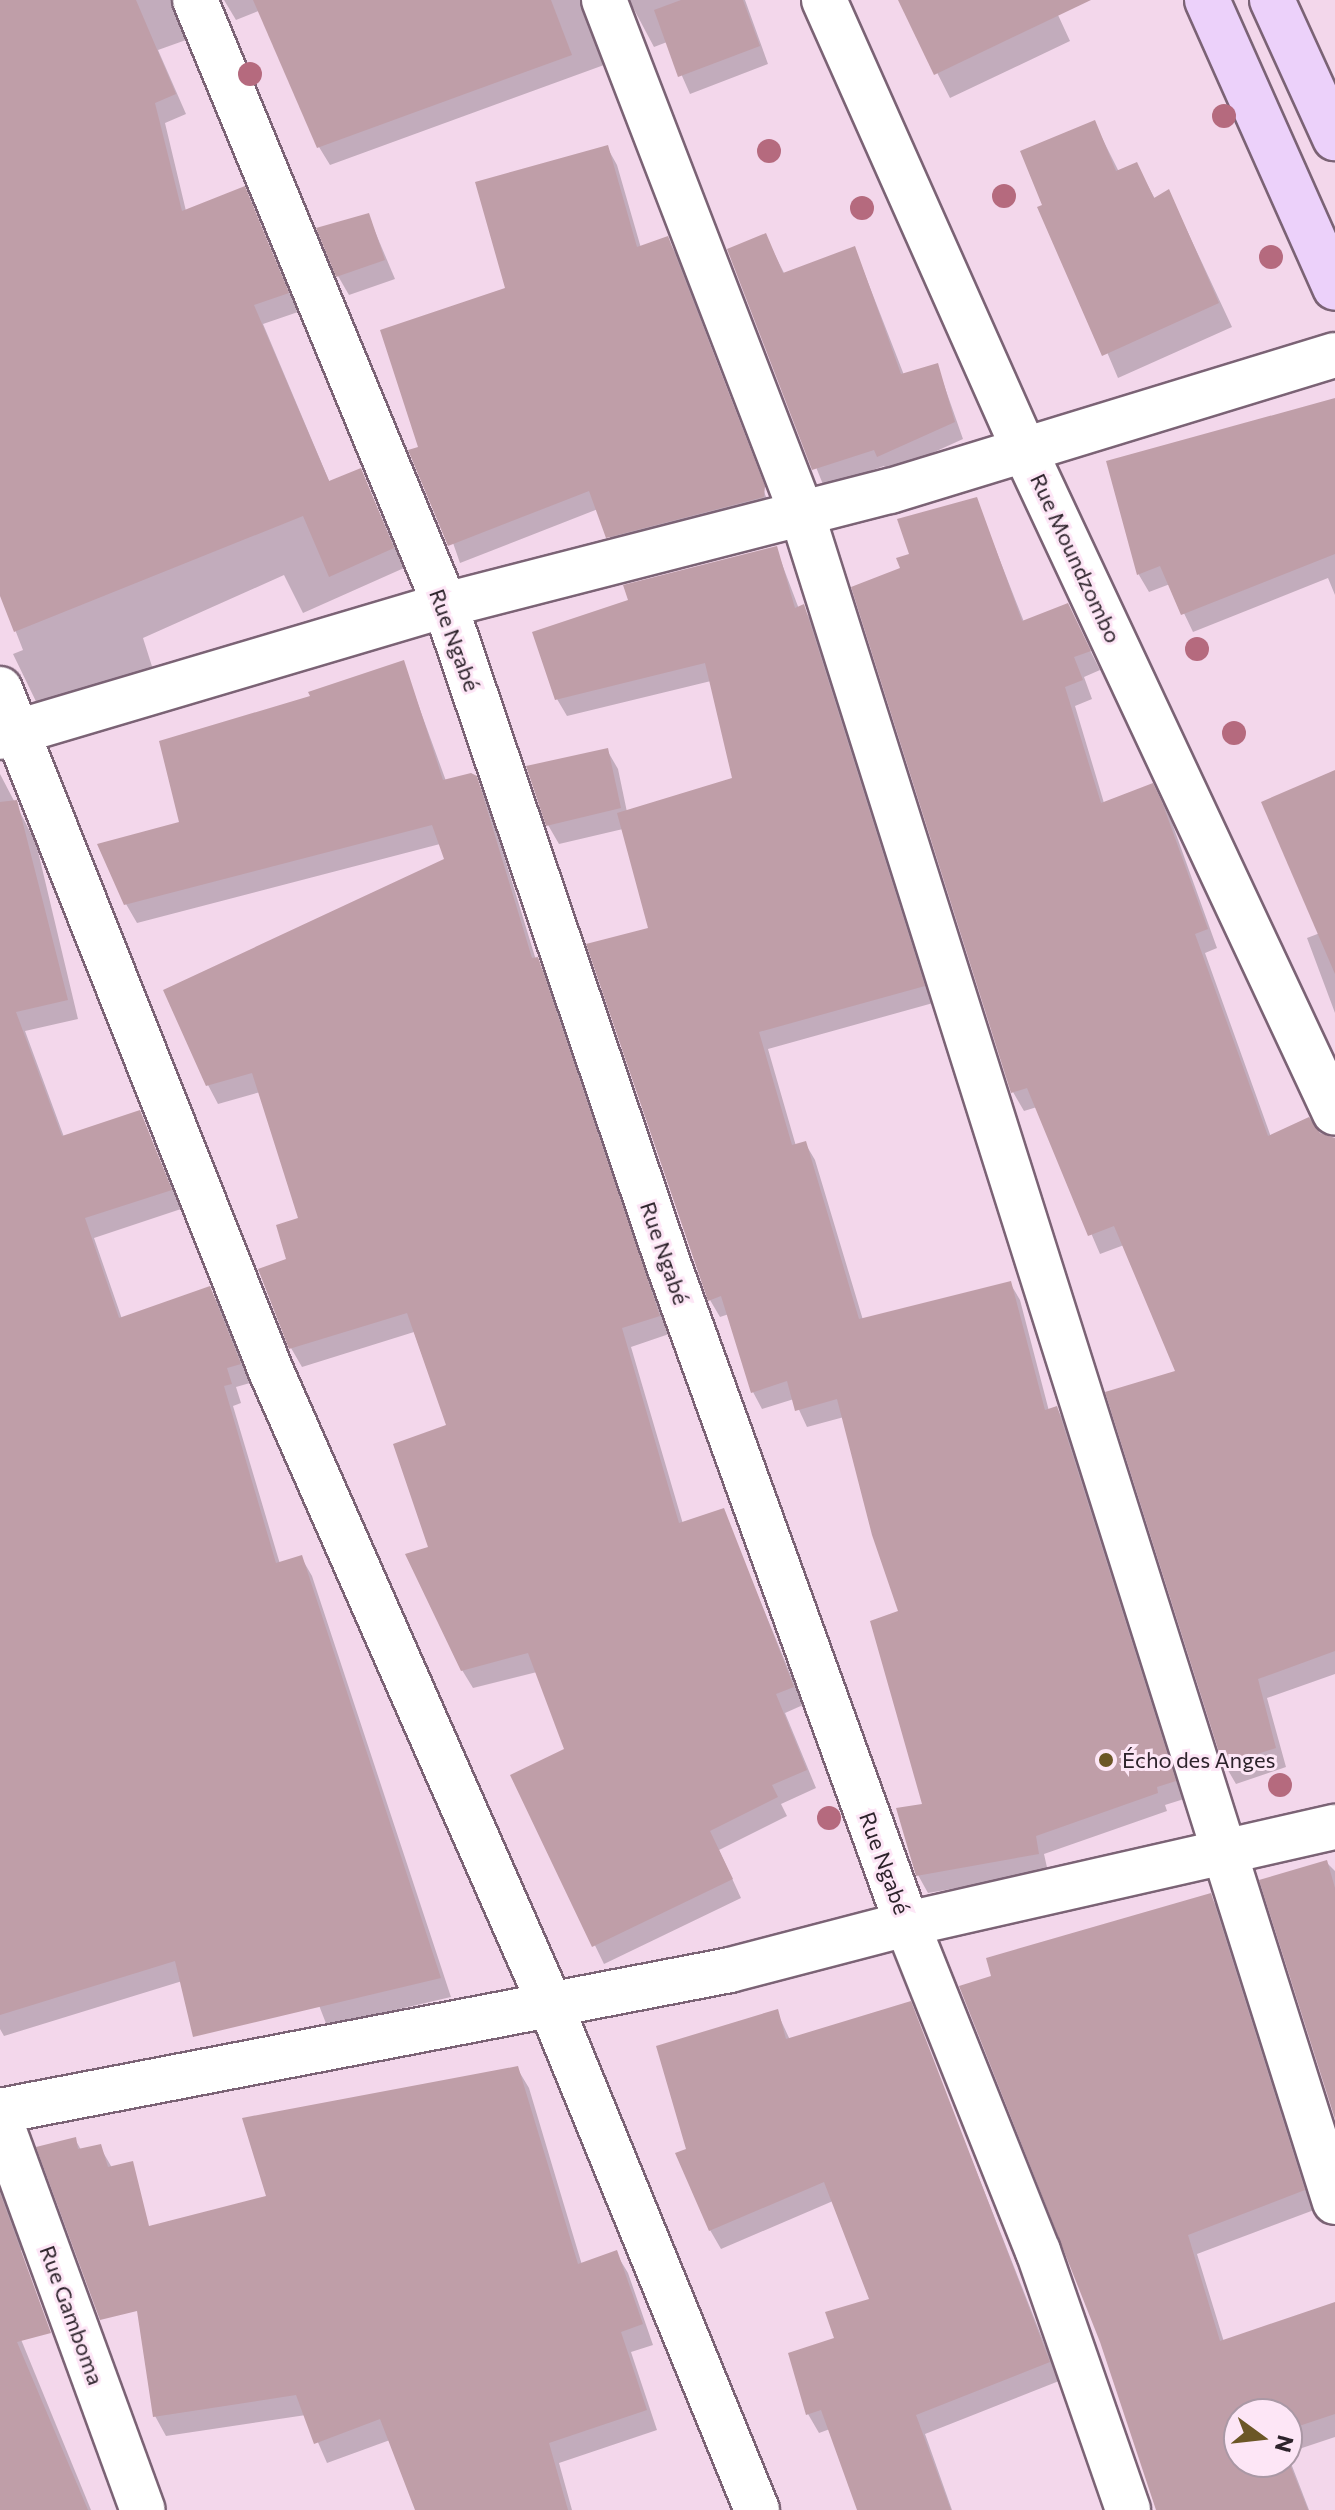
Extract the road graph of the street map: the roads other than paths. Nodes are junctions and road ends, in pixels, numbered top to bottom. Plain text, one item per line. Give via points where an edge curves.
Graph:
1 (195, 0) edge
2 (604, 0) edge
3 (824, 0) edge
4 (1207, 0) edge
5 (1272, 0) edge
6 (1335, 138) edge
7 (1335, 288) edge
8 (1335, 355) edge
9 (1023, 447) junction
10 (802, 514) junction
11 (445, 605) junction
12 (0, 689) edge
13 (9, 735) edge
14 (1335, 1113) edge
15 (1335, 1827) edge
16 (1227, 1851) junction
17 (907, 1924) junction
18 (549, 2002) junction
19 (0, 2111) edge
20 (0, 2120) edge
21 (1335, 2202) edge
22 (143, 2510) edge
23 (757, 2510) edge
24 (1128, 2510) edge

1 - 11 street, Rue Ngabé
2 - 10 street
3 - 9 street, Rue Moundzombo
4 - 7 main road
5 - 6 main road
8 - 9 street
9 - 10 street
9 - 14 street, Rue Moundzombo
10 - 11 street
10 - 16 street
11 - 13 street
11 - 17 street, Rue Ngabé via 668,1263
12 - 13 street
13 - 18 street via 271,1371
15 - 16 street
16 - 17 street
16 - 21 street
17 - 18 street via 730,1970
17 - 24 street, Rue Ngabé via 1038,2251
18 - 19 street
18 - 23 street
20 - 22 street, Rue Gamboma

